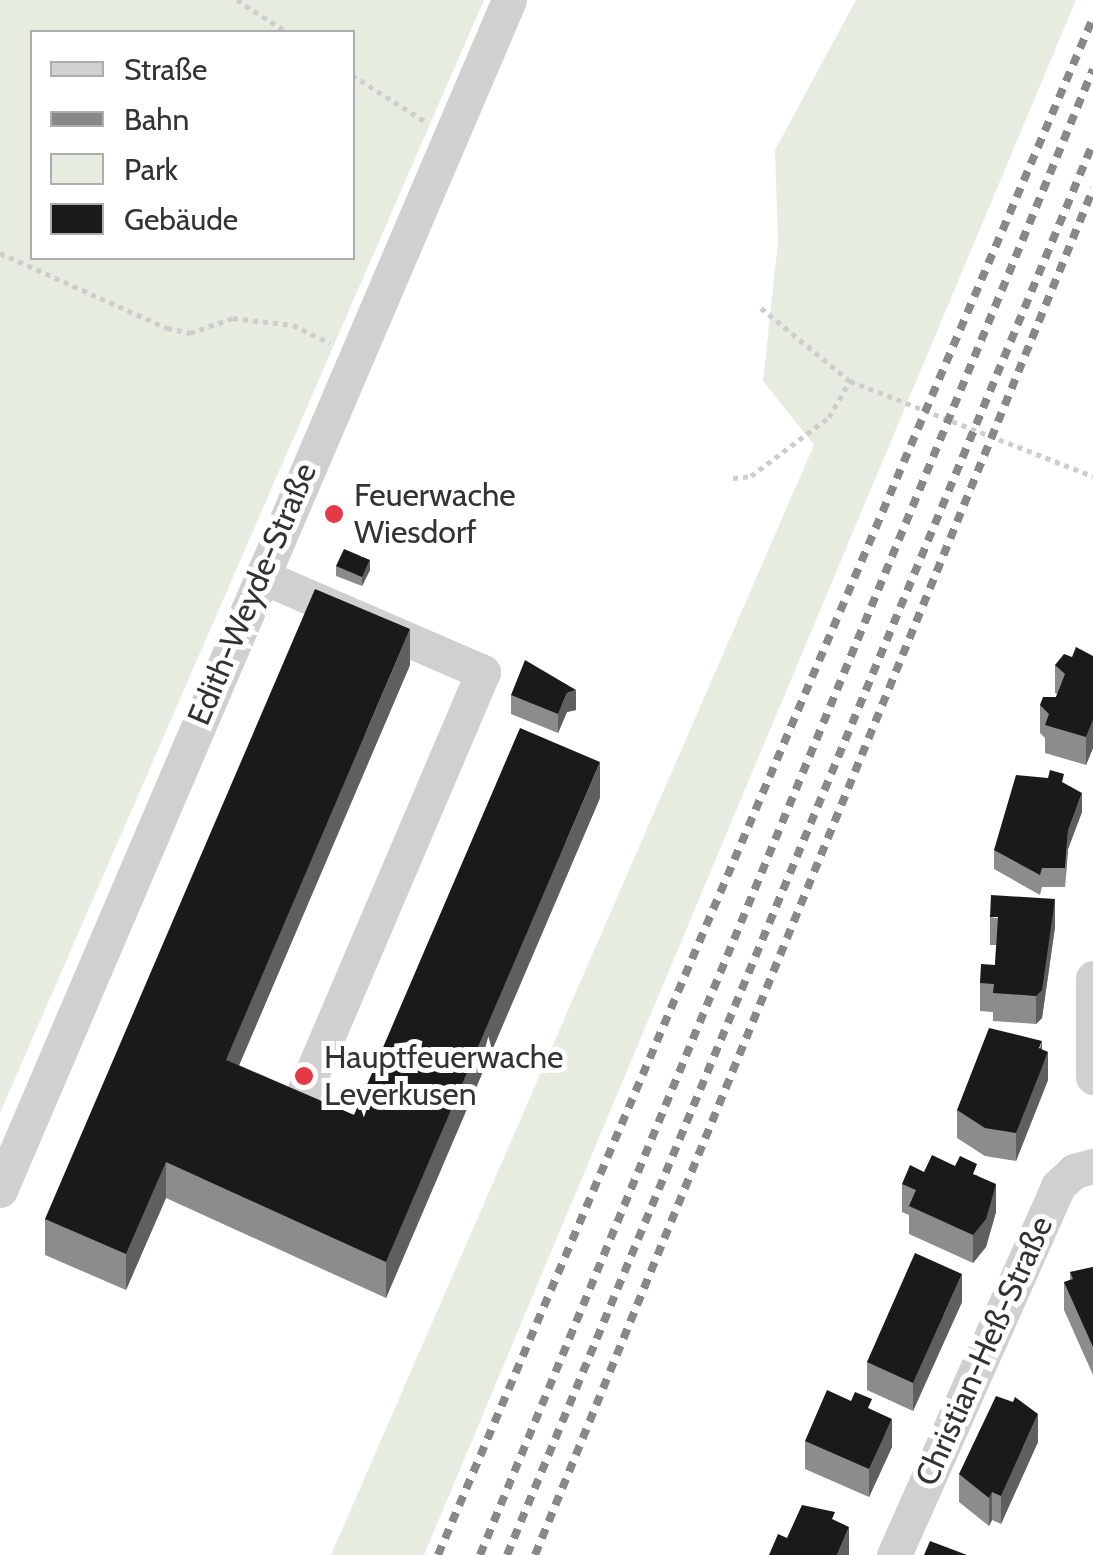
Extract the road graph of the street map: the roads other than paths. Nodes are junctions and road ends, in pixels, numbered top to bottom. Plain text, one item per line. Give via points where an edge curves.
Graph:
1 (509, 0) edge
2 (261, 576) junction
3 (1093, 978) edge
4 (1093, 1078) edge
5 (296, 1111) edge
6 (1093, 1166) edge
7 (0, 1190) edge
8 (894, 1555) edge

1 - 2 street, Edith-Weyde-Straße
2 - 5 street via 483,672
2 - 7 street, Edith-Weyde-Straße
3 - 4 street
6 - 8 street, Christian-Heß-Straße via 1074,1171 1058,1186

